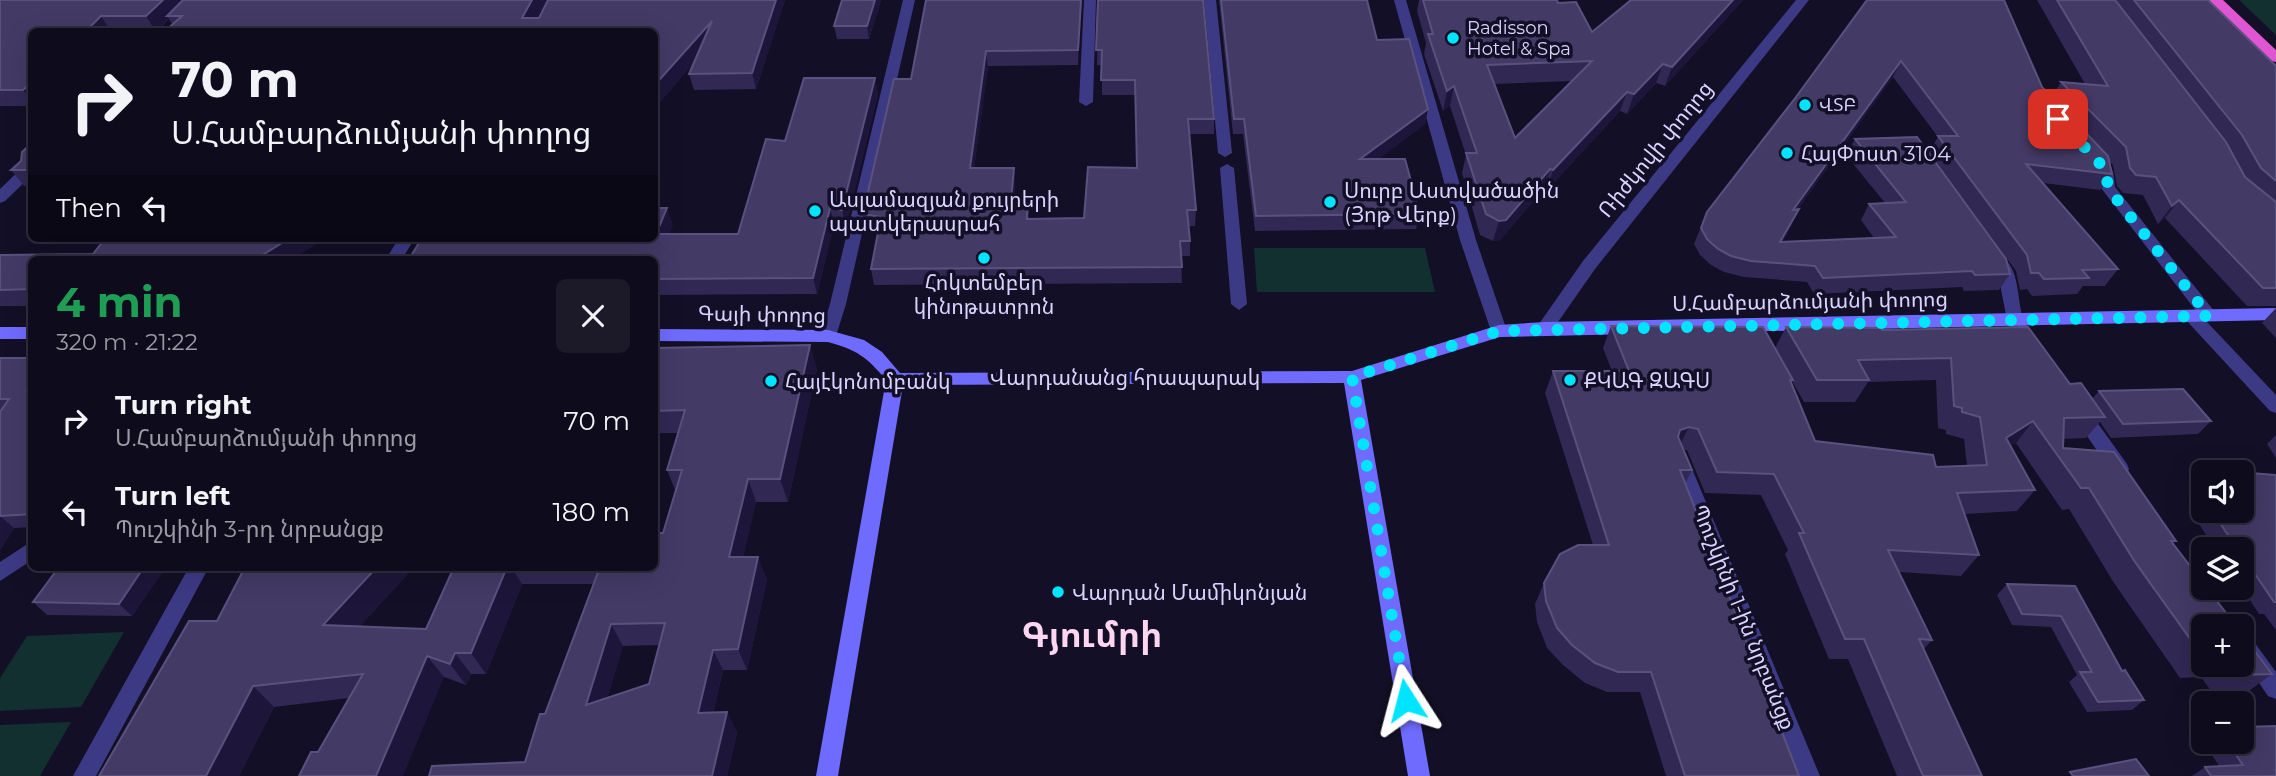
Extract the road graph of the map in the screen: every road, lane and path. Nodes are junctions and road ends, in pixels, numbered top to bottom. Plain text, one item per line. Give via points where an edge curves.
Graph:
1 (909, 0) edge
2 (1090, 0) edge
3 (1210, 0) edge
4 (1400, 0) edge
5 (1803, 0) edge
6 (2215, 0) edge
7 (2276, 58) edge
8 (1086, 102) dead end
9 (2088, 150) edge
10 (28, 170) edge
11 (0, 198) edge
12 (1983, 242) edge
13 (1239, 304) dead end
14 (2276, 314) edge
15 (2200, 316) junction
16 (2015, 320) junction
17 (1545, 328) junction
18 (1499, 331) junction
19 (0, 333) edge
20 (28, 333) edge
21 (658, 335) edge
22 (828, 336) junction
23 (2046, 364) edge
24 (1352, 377) junction
25 (895, 379) junction
26 (2070, 398) edge
27 (2276, 406) edge
28 (1679, 458) edge
29 (2133, 486) edge
30 (28, 553) edge
31 (197, 571) edge
32 (0, 573) edge
33 (2254, 658) edge
34 (2276, 689) edge
35 (84, 776) edge
36 (827, 776) edge
37 (1419, 776) edge
38 (1809, 776) edge

1 - 22 street
2 - 8 street
3 - 13 street
4 - 18 street via 1468,240
5 - 17 street, Ռիժկովի փողոց via 1589,265
6 - 7 highway
9 - 15 street via 2106,170 2108,188
10 - 11 street
12 - 16 street via 2006,273
14 - 15 main road, Ս.Համբարձումյանի փողոց
15 - 16 main road, Ս.Համբարձումյանի փողոց
15 - 27 street
16 - 17 main road, Ս.Համբարձումյանի փողոց via 1753,330
16 - 23 street
17 - 18 main road, Ս.Համբարձումյանի փողոց
18 - 24 main road, Ս.Համբարձումյանի փողոց
19 - 20 main road
21 - 22 main road, Գայի փողոց
22 - 25 main road, Գայի փողոց via 858,344 876,356
24 - 25 main road, Վարդանանց հրապարակ
24 - 37 main road
25 - 36 main road
26 - 29 street
28 - 38 street, Պուշկինի 1-ին նրբանցք
30 - 32 street
31 - 35 street
33 - 34 street

